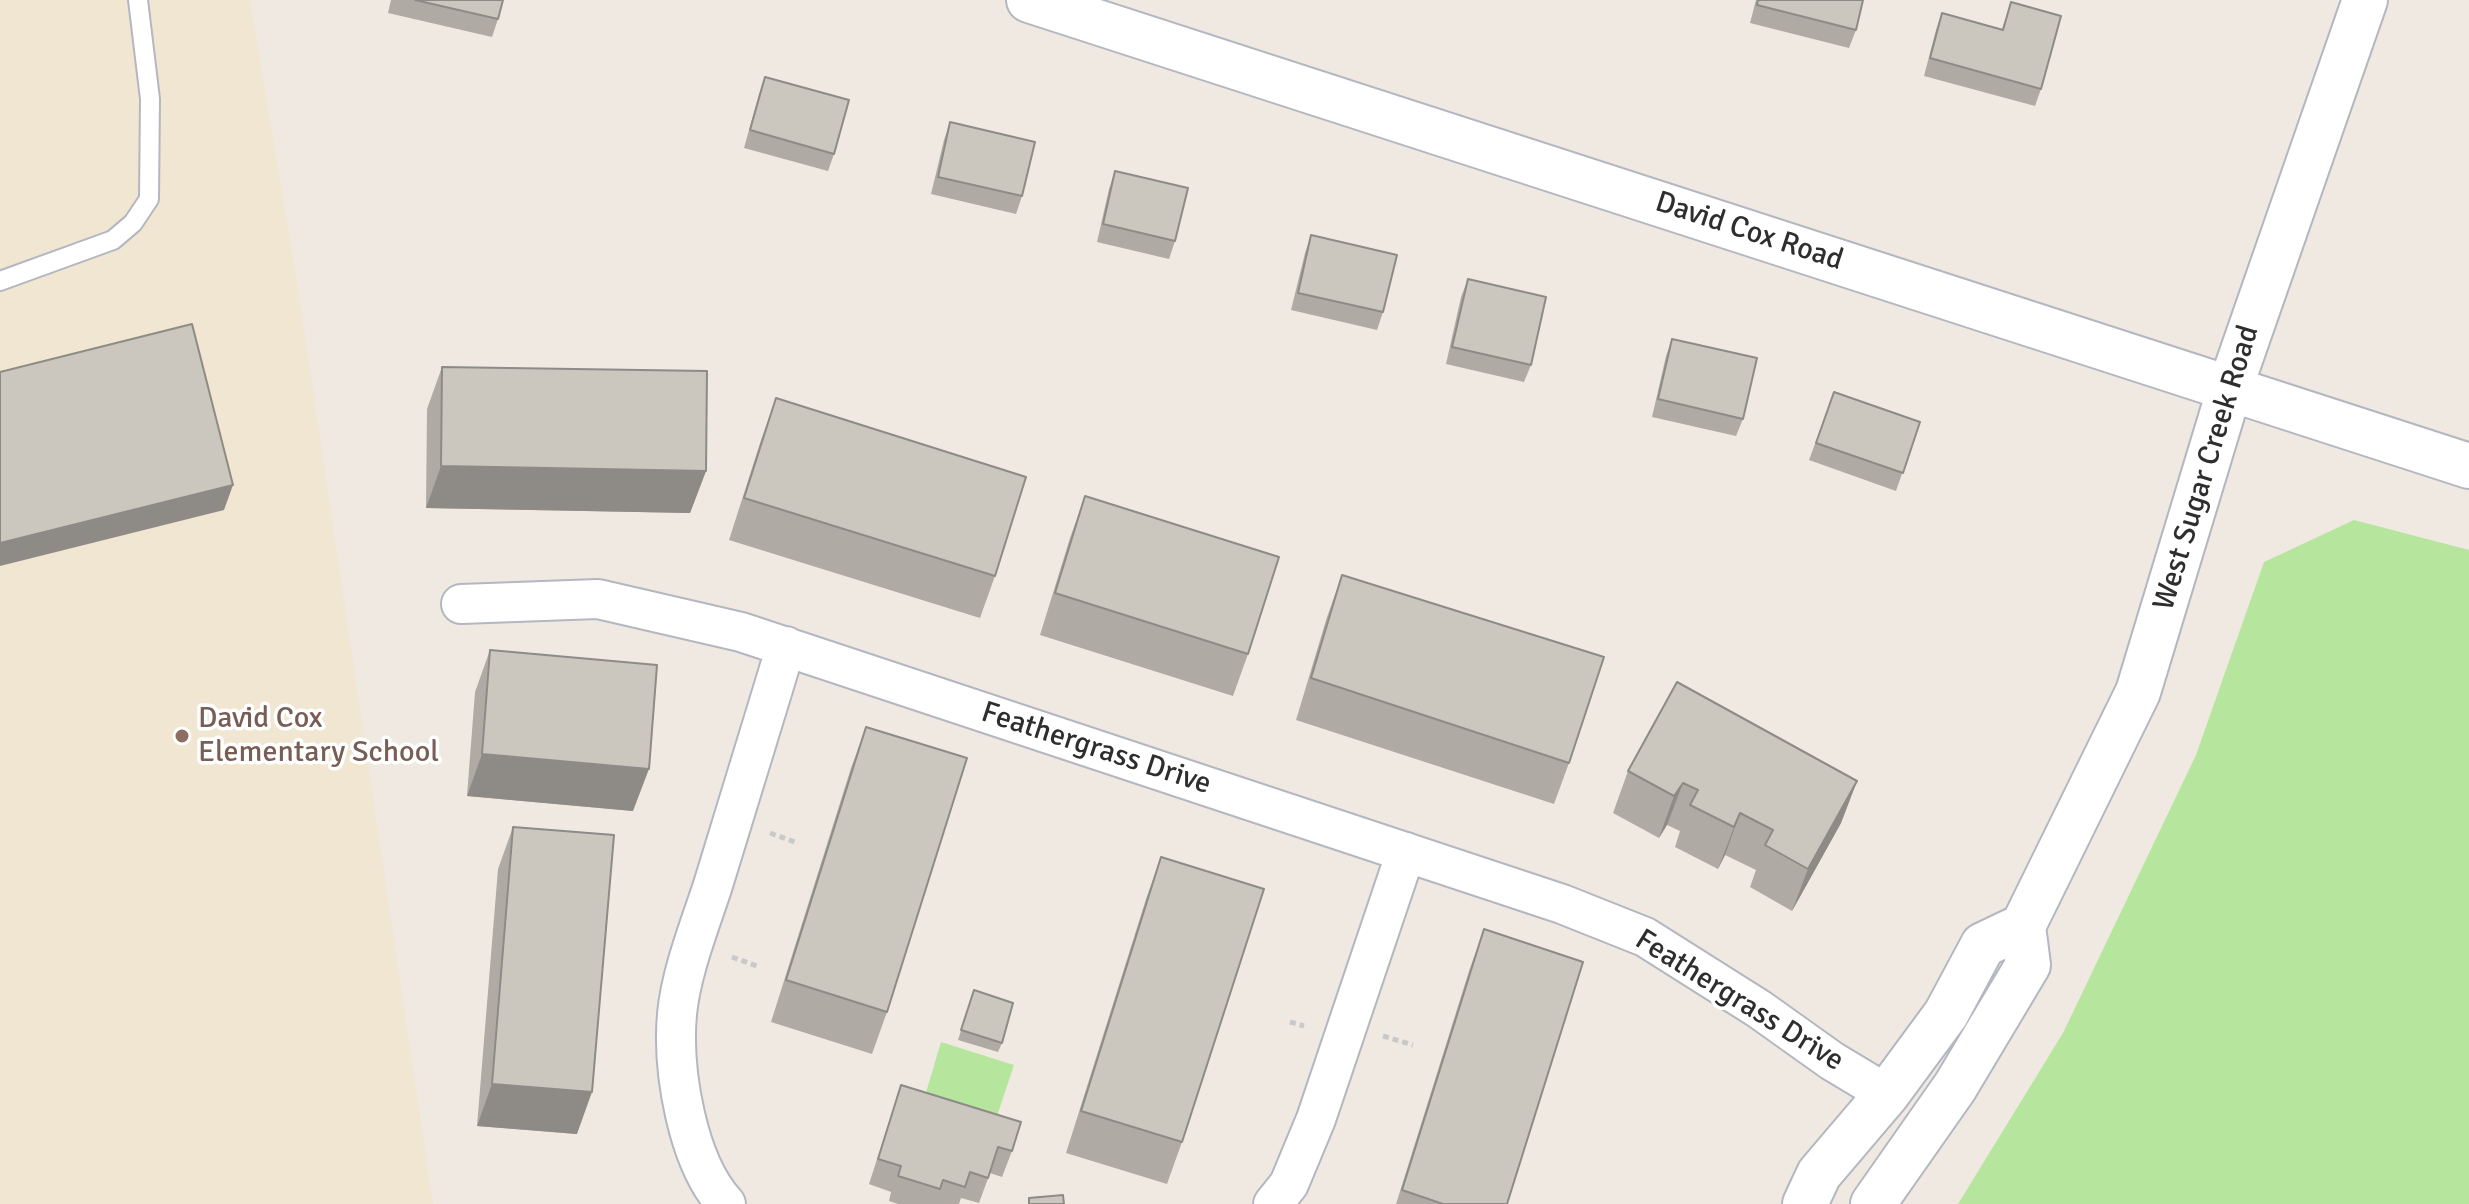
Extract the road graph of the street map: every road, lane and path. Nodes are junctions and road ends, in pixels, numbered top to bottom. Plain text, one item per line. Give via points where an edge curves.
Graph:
1 (138, 0) edge
2 (1029, 0) edge
3 (2365, 0) edge
4 (0, 281) edge
5 (2230, 388) junction
6 (2469, 466) edge
7 (461, 604) dead end
8 (786, 646) junction
9 (1406, 852) junction
10 (2023, 926) junction
11 (1887, 1094) junction
12 (726, 1204) edge
13 (1273, 1204) edge
14 (1805, 1204) edge
15 (1873, 1204) edge

1 - 4 lane via 150,99 149,199 113,240
2 - 5 main road, David Cox Road
3 - 5 main road, West Sugar Creek Road
5 - 6 main road, David Cox Road
5 - 10 main road, West Sugar Creek Road via 2138,692
7 - 8 street, Feathergrass Drive via 598,599
8 - 9 street, Feathergrass Drive
8 - 12 street via 690,956 677,1014 680,1081 691,1144
9 - 11 street, Feathergrass Drive via 1645,937
9 - 13 street via 1316,1119 1289,1184
10 - 11 main road via 1983,945 1946,1014
10 - 15 main road via 2028,965 1955,1087
11 - 14 main road via 1819,1174

